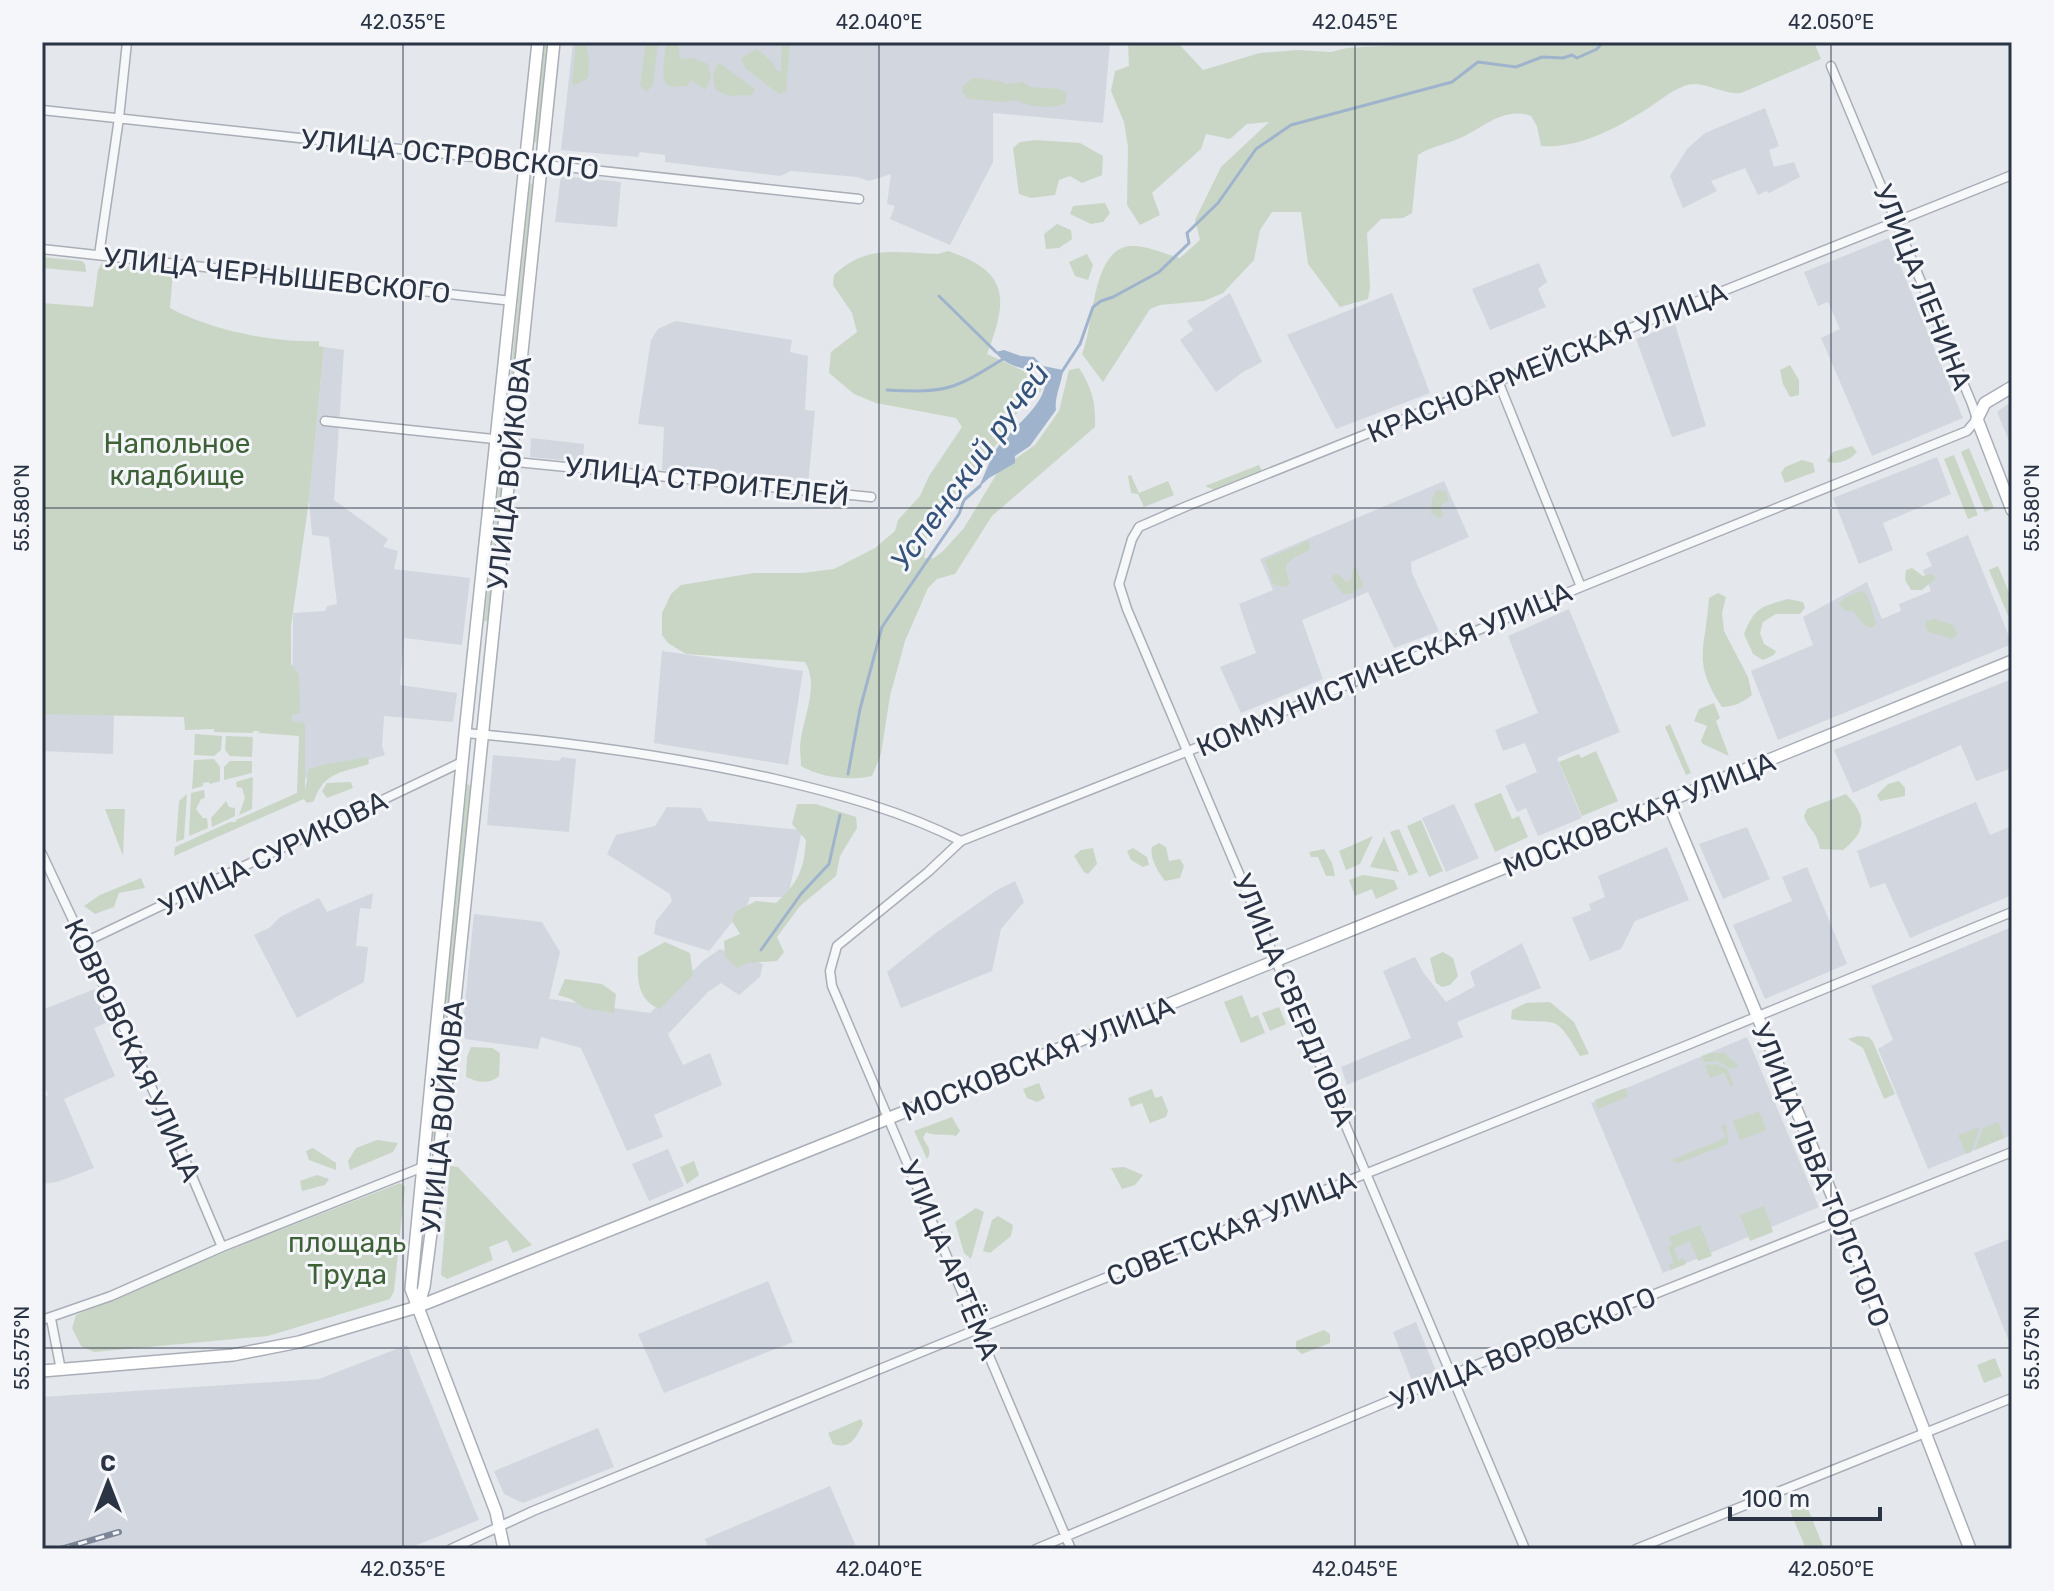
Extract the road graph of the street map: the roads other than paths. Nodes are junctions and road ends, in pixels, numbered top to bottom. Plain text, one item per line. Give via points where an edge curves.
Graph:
1 (127, 42) edge
2 (538, 42) edge
3 (554, 42) edge
4 (1831, 66) dead end
5 (42, 110) edge
6 (119, 118) junction
7 (525, 163) junction
8 (541, 165) junction
9 (2012, 175) edge
10 (859, 199) dead end
11 (1896, 220) junction
12 (42, 249) edge
13 (99, 255) junction
14 (512, 301) junction
15 (1498, 381) junction
16 (2012, 387) edge
17 (1977, 419) junction
18 (325, 421) dead end
19 (497, 439) junction
20 (512, 441) junction
21 (495, 460) junction
22 (510, 462) junction
23 (871, 497) dead end
24 (2012, 510) edge
25 (1119, 584) joint
26 (1581, 587) junction
27 (2012, 661) edge
28 (465, 733) junction
29 (481, 734) junction
30 (1188, 751) junction
31 (462, 762) junction
32 (1668, 802) junction
33 (961, 841) junction
34 (42, 854) edge
35 (2012, 912) edge
36 (83, 943) junction
37 (1278, 961) junction
38 (830, 971) joint
39 (1757, 1016) junction
40 (889, 1118) junction
41 (2012, 1152) edge
42 (438, 1161) junction
43 (421, 1168) junction
44 (1367, 1173) junction
45 (1842, 1220) junction
46 (222, 1247) junction
47 (417, 1307) junction
48 (47, 1319) edge
49 (979, 1329) junction
50 (61, 1370) junction
51 (42, 1371) edge
52 (1451, 1375) junction
53 (2012, 1398) edge
54 (1925, 1435) junction
55 (501, 1526) junction
56 (1066, 1536) junction
57 (451, 1549) edge
58 (504, 1549) edge
59 (1036, 1549) edge
60 (1071, 1549) edge
61 (1525, 1549) edge
62 (1636, 1549) edge
63 (1970, 1549) edge

1 - 6 street
2 - 7 main road, УЛИЦА ВОЙКОВА
3 - 8 main road, УЛИЦА ВОЙКОВА
4 - 11 street, УЛИЦА ЛЕНИНА
5 - 6 street, УЛИЦА ОСТРОВСКОГО
6 - 7 street, УЛИЦА ОСТРОВСКОГО
6 - 13 street
7 - 8 street, УЛИЦА ОСТРОВСКОГО
7 - 14 main road, УЛИЦА ВОЙКОВА
8 - 10 street, УЛИЦА ОСТРОВСКОГО
8 - 20 main road, УЛИЦА ВОЙКОВА
9 - 11 street, КРАСНОАРМЕЙСКАЯ УЛИЦА
11 - 15 street, КРАСНОАРМЕЙСКАЯ УЛИЦА
11 - 17 street, УЛИЦА ЛЕНИНА
12 - 13 street, УЛИЦА ЧЕРНЫШЕВСКОГО
13 - 14 street, УЛИЦА ЧЕРНЫШЕВСКОГО
14 - 19 main road, УЛИЦА ВОЙКОВА
15 - 25 street, КРАСНОАРМЕЙСКАЯ УЛИЦА via 1139,527
15 - 26 street
16 - 17 main road via 1985,403
17 - 24 main road, УЛИЦА ЛЕНИНА
17 - 26 street, КОММУНИСТИЧЕСКАЯ УЛИЦА via 1967,431
18 - 19 street
19 - 20 street
19 - 21 main road, УЛИЦА ВОЙКОВА
20 - 22 main road, УЛИЦА ВОЙКОВА
21 - 22 street, УЛИЦА СТРОИТЕЛЕЙ
21 - 28 main road, УЛИЦА ВОЙКОВА
22 - 23 street, УЛИЦА СТРОИТЕЛЕЙ
22 - 29 main road, УЛИЦА ВОЙКОВА
25 - 30 street, УЛИЦА СВЕРДЛОВА
26 - 30 street, КОММУНИСТИЧЕСКАЯ УЛИЦА
27 - 32 main road, МОСКОВСКАЯ УЛИЦА
28 - 29 street
28 - 31 main road, УЛИЦА ВОЙКОВА
29 - 33 street via 730,769 882,807
29 - 42 main road, УЛИЦА ВОЙКОВА
30 - 33 street, КОММУНИСТИЧЕСКАЯ УЛИЦА
30 - 37 street, УЛИЦА СВЕРДЛОВА
31 - 36 street, УЛИЦА СУРИКОВА
31 - 43 main road, УЛИЦА ВОЙКОВА
32 - 37 main road, МОСКОВСКАЯ УЛИЦА
32 - 39 main road, УЛИЦА ЛЬВА ТОЛСТОГО
33 - 38 street, КОММУНИСТИЧЕСКАЯ УЛИЦА via 837,946
34 - 36 street, КОВРОВСКАЯ УЛИЦА
35 - 39 street, СОВЕТСКАЯ УЛИЦА
36 - 46 street, КОВРОВСКАЯ УЛИЦА
37 - 40 main road, МОСКОВСКАЯ УЛИЦА
37 - 44 street, УЛИЦА СВЕРДЛОВА
38 - 40 street, УЛИЦА АРТЁМА
39 - 44 street, СОВЕТСКАЯ УЛИЦА
39 - 45 main road, УЛИЦА ЛЬВА ТОЛСТОГО
40 - 47 main road, МОСКОВСКАЯ УЛИЦА
40 - 49 street, УЛИЦА АРТЁМА
41 - 45 street, УЛИЦА ВОРОВСКОГО
42 - 43 street
42 - 47 main road, УЛИЦА ВОЙКОВА via 424,1287
43 - 46 street
43 - 47 main road, УЛИЦА ВОЙКОВА via 411,1289
44 - 49 street, СОВЕТСКАЯ УЛИЦА
44 - 52 street, УЛИЦА СВЕРДЛОВА
45 - 52 street, УЛИЦА ВОРОВСКОГО
45 - 54 main road, УЛИЦА ЛЬВА ТОЛСТОГО
46 - 48 street
47 - 50 main road, МОСКОВСКАЯ УЛИЦА via 299,1342 233,1355
47 - 55 main road
48 - 50 street
49 - 55 street, СОВЕТСКАЯ УЛИЦА
49 - 56 street, УЛИЦА АРТЁМА
50 - 51 main road, МОСКОВСКАЯ УЛИЦА
52 - 56 street, УЛИЦА ВОРОВСКОГО
52 - 61 street, УЛИЦА СВЕРДЛОВА
53 - 54 street
54 - 62 street
54 - 63 main road, УЛИЦА ЛЬВА ТОЛСТОГО
55 - 57 street, СОВЕТСКАЯ УЛИЦА
55 - 58 main road
56 - 59 street, УЛИЦА ВОРОВСКОГО
56 - 60 street, УЛИЦА АРТЁМА

